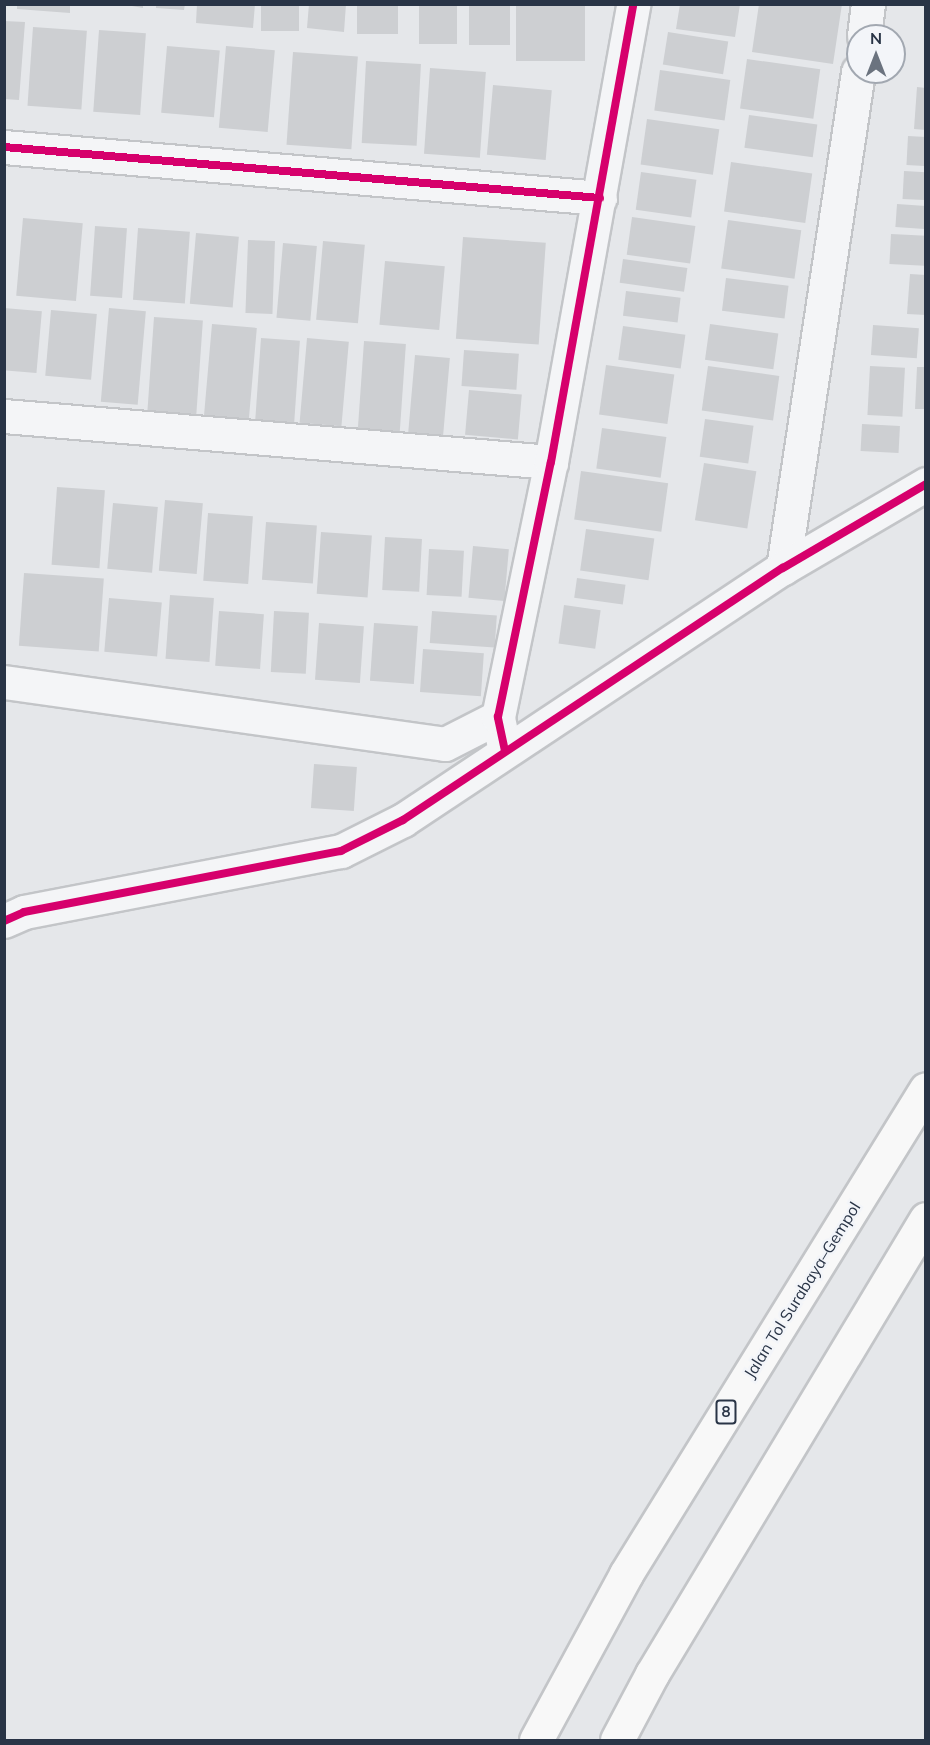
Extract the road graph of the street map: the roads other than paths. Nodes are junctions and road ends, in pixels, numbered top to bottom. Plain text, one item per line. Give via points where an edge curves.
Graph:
1 (633, 4) edge
2 (868, 4) edge
3 (866, 24) edge
4 (856, 84) edge
5 (4, 147) edge
6 (600, 198) junction
7 (4, 416) edge
8 (551, 462) junction
9 (926, 484) edge
10 (783, 568) junction
11 (4, 682) edge
12 (498, 717) junction
13 (505, 751) junction
14 (4, 921) edge
15 (926, 1089) edge
16 (926, 1219) edge
17 (536, 1740) edge
18 (617, 1740) edge

1 - 6 street
2 - 3 street
4 - 10 street
5 - 6 street
6 - 8 street
7 - 8 street
8 - 12 street
9 - 10 street
10 - 13 street
11 - 12 street via 445,744
12 - 13 street
13 - 14 street via 403,820 341,851 24,912
15 - 17 highway, Jalan Tol Surabaya–Gempol / 8 via 626,1574
16 - 18 highway via 652,1674

